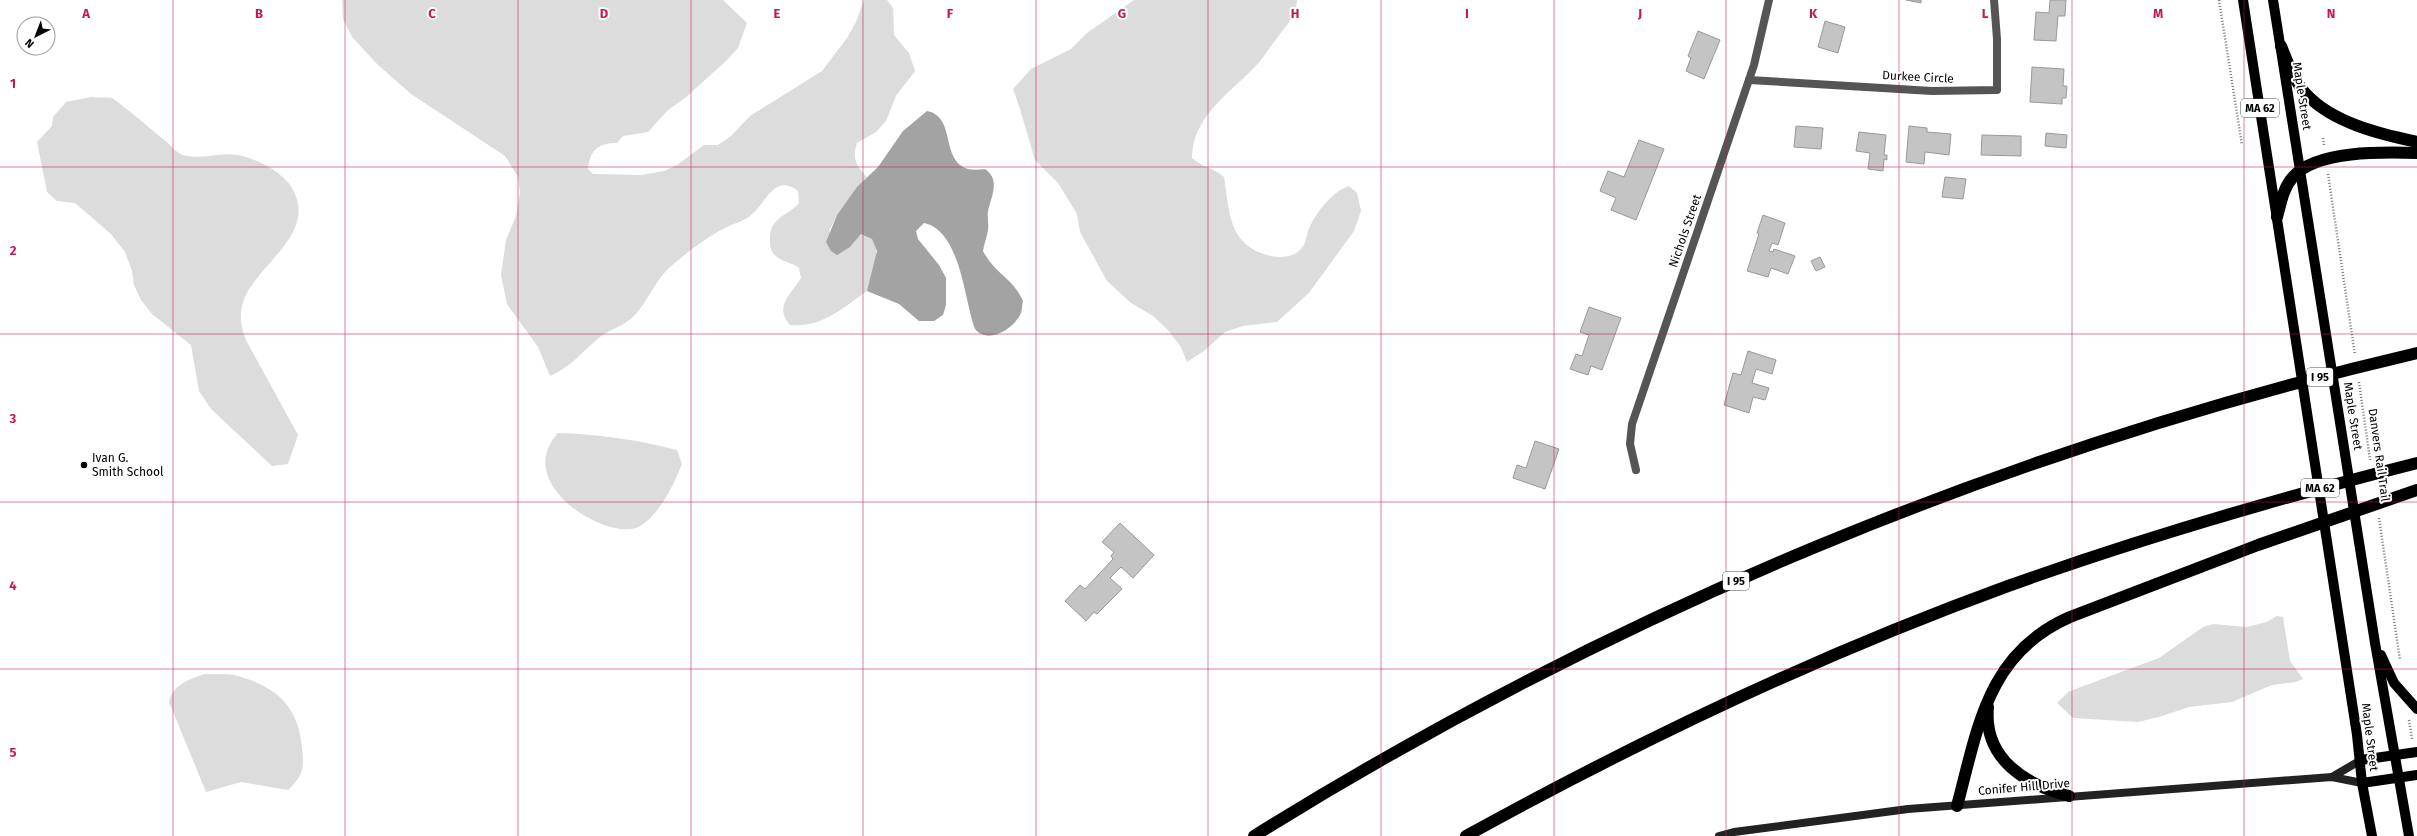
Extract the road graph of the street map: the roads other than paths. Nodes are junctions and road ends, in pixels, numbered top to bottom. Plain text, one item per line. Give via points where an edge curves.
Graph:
1 (1770, 0) edge
2 (1994, 0) edge
3 (2243, 0) edge
4 (2273, 0) edge
5 (2281, 46) junction
6 (1749, 80) junction
7 (2417, 142) edge
8 (2417, 152) edge
9 (2300, 170) junction
10 (2277, 217) junction
11 (2417, 353) edge
12 (2417, 463) edge
13 (1636, 470) dead end
14 (2417, 490) edge
15 (2375, 643) junction
16 (1990, 697) junction
17 (2417, 709) edge
18 (2415, 752) edge
19 (2396, 755) junction
20 (2361, 760) junction
21 (2417, 775) edge
22 (2399, 776) junction
23 (2332, 777) junction
24 (2362, 783) junction
25 (2070, 796) junction
26 (1957, 806) junction
27 (1254, 836) edge
28 (1466, 836) edge
29 (1719, 836) edge
30 (2372, 836) edge
31 (2408, 836) edge

1 - 6 street, Nichols Street
2 - 6 street, Durkee Circle via 1998,39 1997,90 1932,91
3 - 10 main road, Maple Street / MA 62
4 - 5 main road, Maple Street / MA 62
5 - 7 highway via 2299,85 2320,107 2363,127
5 - 9 main road, Maple Street / MA 62
6 - 13 street, Nichols Street via 1632,424 1630,444
8 - 9 highway via 2326,159
9 - 10 highway via 2287,185
9 - 15 main road, Maple Street / MA 62
10 - 20 main road, Maple Street / MA 62
11 - 27 highway, I 95 via 2249,396 2026,466 1911,508 1780,562 1598,645 1495,698 1356,775
12 - 28 highway via 2247,508 2061,568 1872,639 1639,745
14 - 16 highway via 2258,545 2047,628 2025,645 2006,665
15 - 17 main road via 2394,683
15 - 19 main road, Maple Street / MA 62
16 - 25 highway via 1990,733 2008,765 2026,781
16 - 26 highway via 1976,735
18 - 19 main road
19 - 20 main road
19 - 22 main road, Maple Street / MA 62
20 - 23 street
20 - 24 main road, Maple Street / MA 62
21 - 22 main road
22 - 24 main road
22 - 31 main road, Maple Street / MA 62
23 - 24 street
23 - 25 street, Conifer Hill Drive
24 - 30 main road, Maple Street / MA 62
25 - 26 street, Conifer Hill Drive
26 - 29 street, Conifer Hill Drive via 1901,810

